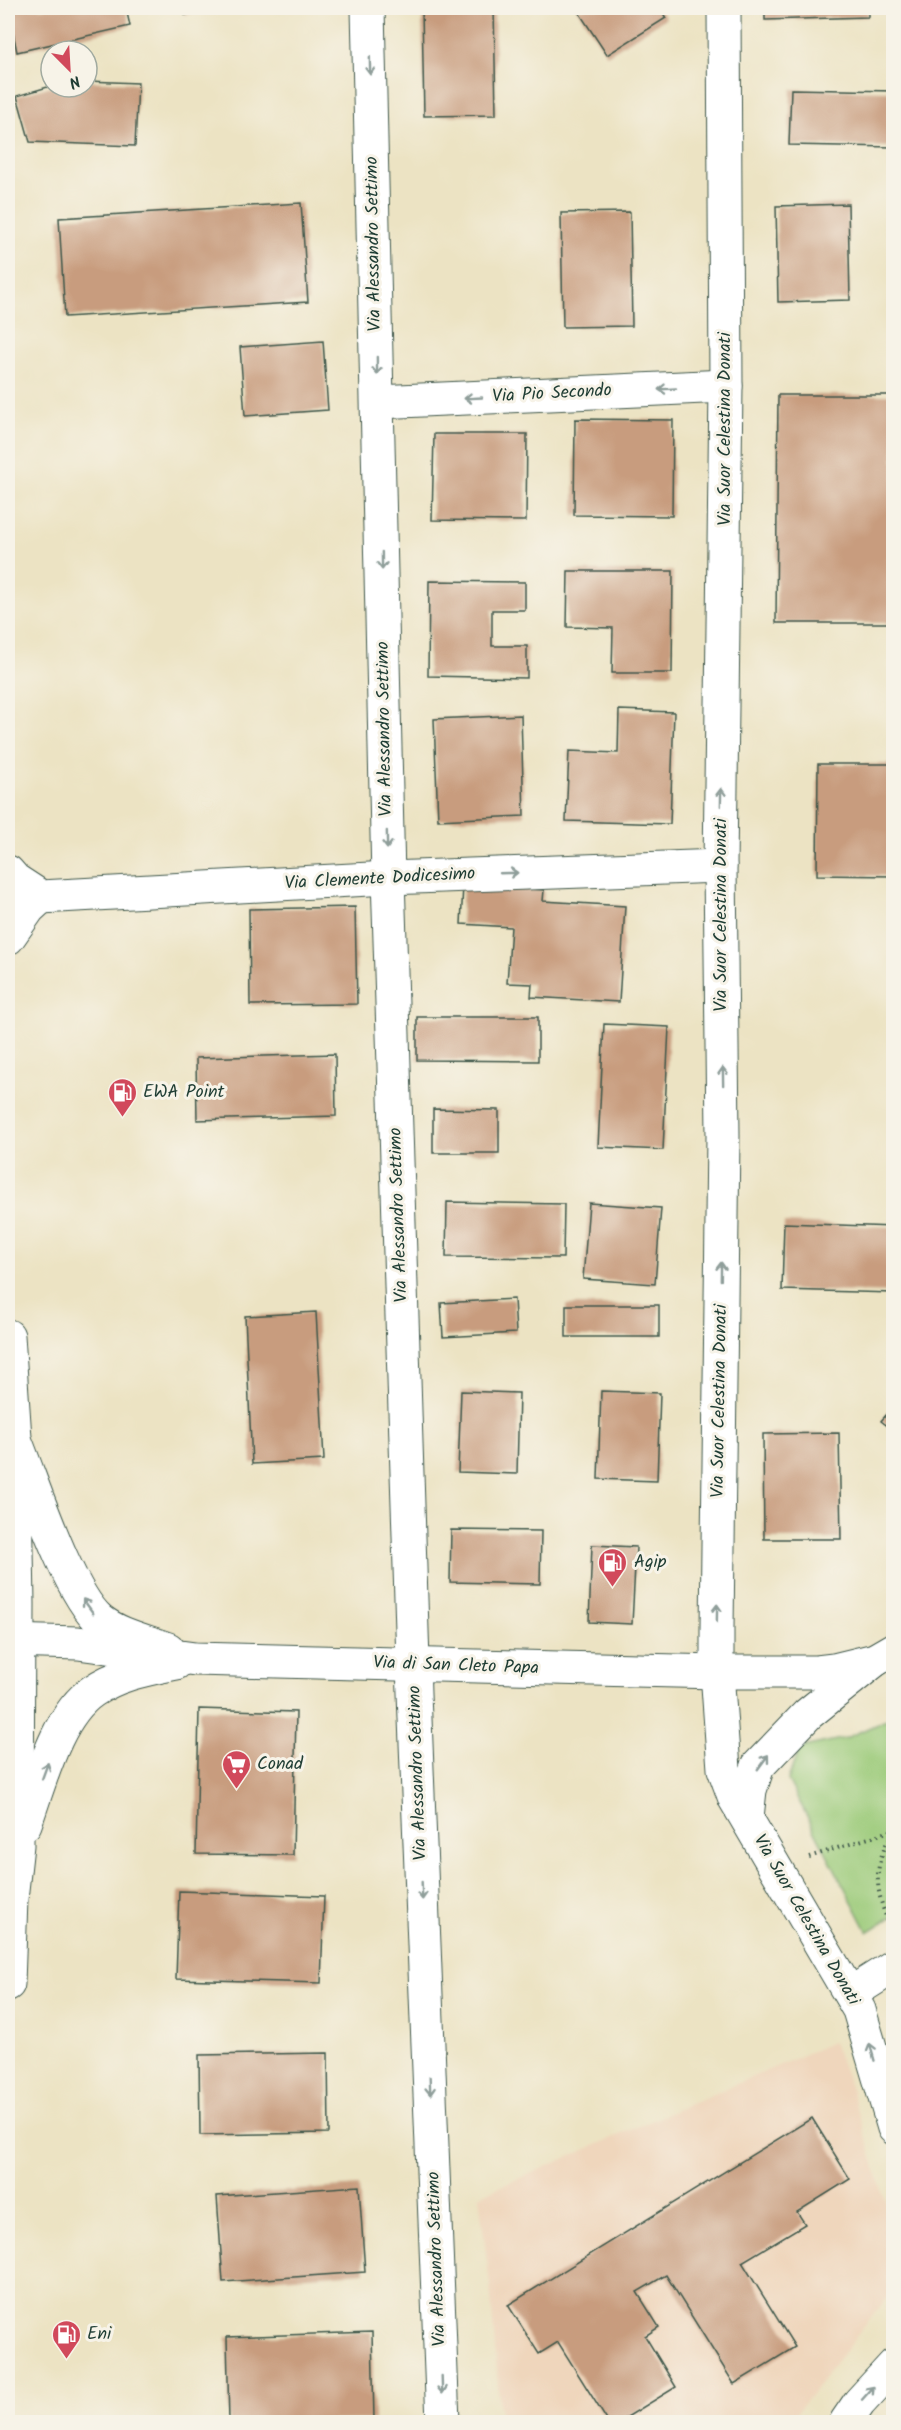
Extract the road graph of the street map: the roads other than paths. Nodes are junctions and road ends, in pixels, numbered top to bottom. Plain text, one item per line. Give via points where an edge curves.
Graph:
1 (368, 8) edge
2 (724, 8) edge
3 (726, 386) junction
4 (378, 402) junction
5 (720, 866) junction
6 (8, 872) edge
7 (388, 878) junction
8 (41, 897) junction
9 (8, 939) edge
10 (8, 1336) edge
11 (15, 1438) junction
12 (13, 1640) edge
13 (884, 1654) edge
14 (195, 1659) junction
15 (414, 1665) junction
16 (717, 1672) junction
17 (747, 1817) junction
18 (17, 1845) junction
19 (894, 1966) edge
20 (8, 1984) edge
21 (850, 1994) junction
22 (894, 2128) edge
23 (894, 2365) edge
24 (443, 2422) edge
25 (846, 2422) edge

1 -> 4 street, Via Alessandro Settimo
2 - 3 street, Via Suor Celestina Donati
3 -> 4 street, Via Pio Secondo
5 -> 3 street, Via Suor Celestina Donati
4 -> 7 street, Via Alessandro Settimo
7 -> 5 street, Via Clemente Dodicesimo
16 -> 5 street, Via Suor Celestina Donati via 723,1136
6 - 8 street
7 - 8 street, Via Clemente Dodicesimo
7 - 15 street, Via Alessandro Settimo
8 - 9 street
10 - 11 street
11 - 12 street
14 -> 11 street, Via di San Cleto Papa via 106,1624 87,1605
12 - 14 street, Via di San Cleto Papa via 78,1642
12 - 18 street
13 - 16 street, Via di San Cleto Papa via 852,1667 817,1672
17 -> 13 street, Via Suor Celestina Donati via 758,1766 808,1714
14 - 15 street, Via di San Cleto Papa
18 -> 14 street via 54,1745 81,1701 117,1678
15 - 16 street, Via di San Cleto Papa
15 -> 24 street, Via Alessandro Settimo
16 - 17 street, Via Suor Celestina Donati via 724,1769 731,1791
17 - 21 street, Via Suor Celestina Donati
18 - 20 street
19 - 21 street
22 -> 21 street, Via Suor Celestina Donati via 862,2018
25 -> 23 street

